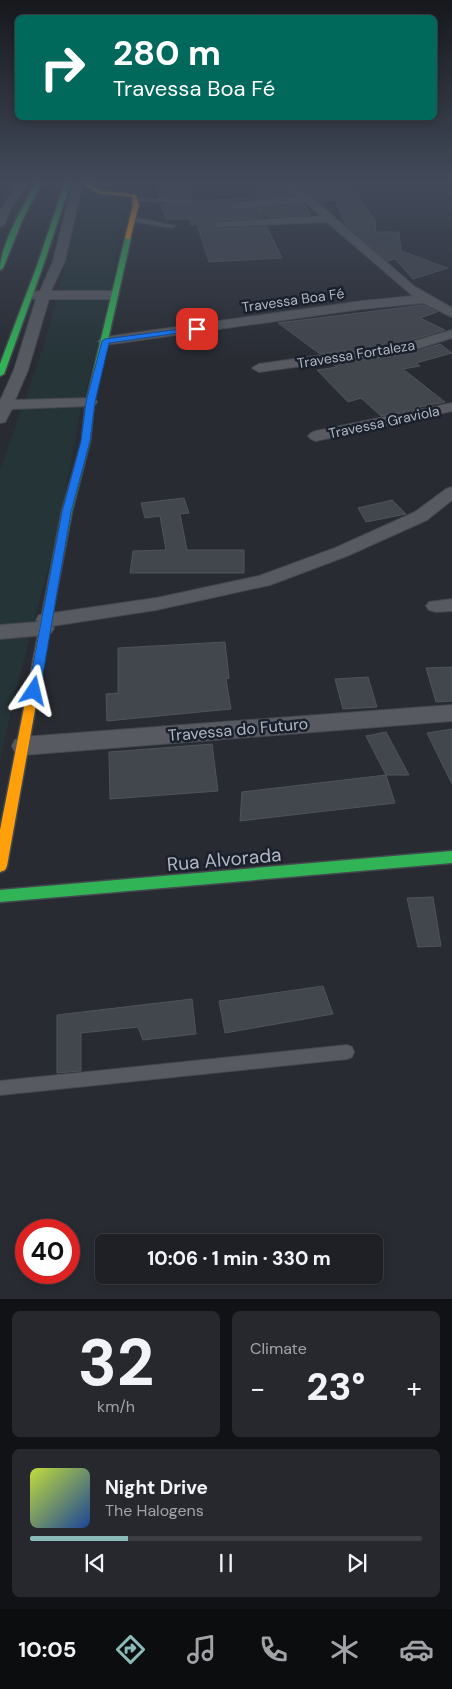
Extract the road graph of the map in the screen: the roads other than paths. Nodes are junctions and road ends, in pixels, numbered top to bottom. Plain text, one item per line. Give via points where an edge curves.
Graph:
1 (10, 243) edge
2 (48, 243) edge
3 (63, 243) edge
4 (126, 243) edge
5 (356, 243) edge
6 (28, 263) dead end
7 (14, 264) dead end
8 (1, 266) edge
9 (40, 266) junction
10 (30, 295) junction
11 (44, 295) junction
12 (113, 295) junction
13 (425, 300) junction
14 (452, 313) edge
15 (452, 334) edge
16 (105, 341) junction
17 (259, 368) dead end
18 (0, 374) edge
19 (90, 402) junction
20 (2, 404) edge
21 (452, 407) edge
22 (0, 418) edge
23 (316, 436) dead end
24 (452, 492) edge
25 (45, 624) junction
26 (0, 632) edge
27 (452, 713) edge
28 (23, 746) junction
29 (452, 858) edge
30 (0, 866) edge
31 (0, 896) edge
32 (348, 1052) dead end
33 (0, 1088) edge

1 - 8 street
2 - 9 street
3 - 11 street
4 - 12 street
5 - 13 street
6 - 9 street
7 - 8 street
9 - 10 street
10 - 11 street
10 - 18 street
11 - 12 street
11 - 20 street via 21,370
12 - 16 street
13 - 14 street
13 - 16 street, Travessa Boa Fé
15 - 17 street, Travessa Fortaleza via 404,348
16 - 19 street
19 - 20 street
19 - 25 street via 86,441 67,512
20 - 22 street
21 - 23 street, Travessa Graviola
24 - 25 street via 421,516 263,582
25 - 26 street
25 - 28 street
27 - 28 street, Travessa do Futuro
28 - 30 street
29 - 31 street, Rua Alvorada
32 - 33 lane

